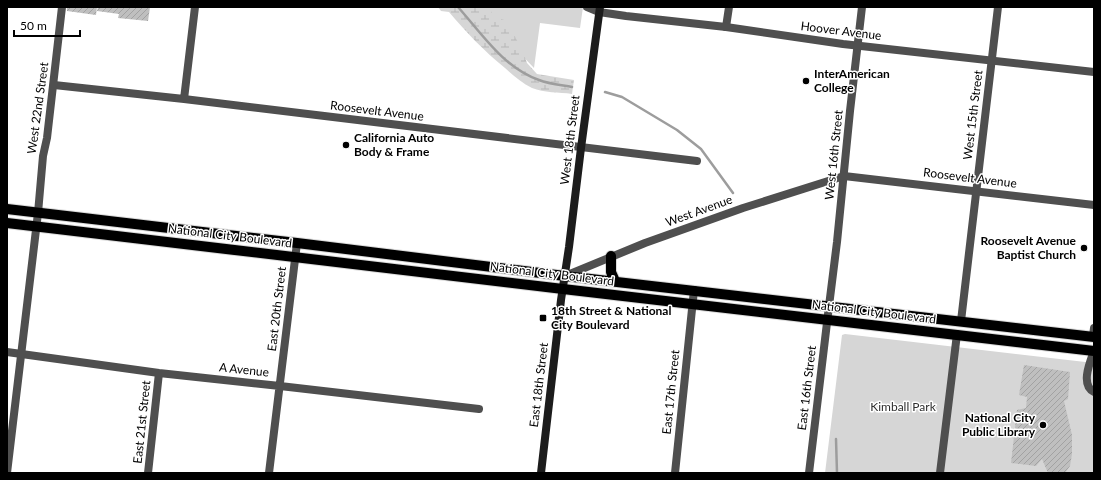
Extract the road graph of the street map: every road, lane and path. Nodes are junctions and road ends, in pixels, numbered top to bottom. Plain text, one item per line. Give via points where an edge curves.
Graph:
1 (62, 7) edge
2 (195, 7) edge
3 (587, 7) edge
4 (729, 7) edge
5 (862, 7) edge
6 (998, 7) edge
7 (599, 9) edge
8 (726, 27) junction
9 (858, 46) junction
10 (992, 60) junction
11 (1094, 72) edge
12 (54, 85) junction
13 (184, 99) junction
14 (581, 148) junction
15 (697, 161) dead end
16 (844, 176) junction
17 (976, 191) junction
18 (1094, 205) edge
19 (7, 209) edge
20 (38, 213) junction
21 (7, 223) edge
22 (37, 226) junction
23 (297, 243) junction
24 (611, 256) junction
25 (296, 257) junction
26 (565, 276) junction
27 (615, 281) junction
28 (563, 289) junction
29 (694, 290) junction
30 (692, 304) junction
31 (829, 306) junction
32 (827, 319) junction
33 (961, 321) junction
34 (957, 334) junction
35 (1094, 334) edge
36 (1094, 351) edge
37 (7, 352) edge
38 (21, 353) junction
39 (159, 373) junction
40 (280, 386) junction
41 (1094, 392) edge
42 (480, 409) dead end
43 (8, 473) edge
44 (148, 473) edge
45 (269, 473) edge
46 (541, 473) edge
47 (675, 473) edge
48 (809, 473) edge
49 (940, 473) edge

1 - 12 street, West 22nd Street
2 - 13 street
3 - 7 street, Hoover Avenue
4 - 8 street
5 - 9 street, West 16th Street
6 - 10 street, West 15th Street
7 - 8 street, Hoover Avenue via 626,16
7 - 14 main road, West 18th Street
8 - 9 street, Hoover Avenue
9 - 10 street, Hoover Avenue
9 - 16 street, West 16th Street
10 - 11 street, Hoover Avenue
10 - 17 street, West 15th Street
12 - 13 street, Roosevelt Avenue
12 - 20 street, West 22nd Street via 43,156
13 - 14 street, Roosevelt Avenue
14 - 15 street, Roosevelt Avenue
14 - 26 main road, West 18th Street
16 - 17 street, Roosevelt Avenue
16 - 24 street, West Avenue via 743,208
16 - 31 street, West 16th Street
17 - 18 street, Roosevelt Avenue
17 - 33 street, West 15th Street
19 - 20 main road, National City Boulevard
20 - 22 street, West 22nd Street
20 - 23 main road, National City Boulevard
21 - 22 main road, National City Boulevard
22 - 25 main road, National City Boulevard
22 - 38 street, West 22nd Street
23 - 25 street, East 20th Street
23 - 26 main road, National City Boulevard
24 - 26 street, West Avenue
24 - 27 main road via 611,272
25 - 28 main road, National City Boulevard
25 - 40 street, East 20th Street
26 - 27 main road, National City Boulevard
26 - 28 main road, East 18th Street
27 - 29 main road, National City Boulevard
28 - 30 main road, National City Boulevard
28 - 46 main road, East 18th Street
29 - 30 street, East 17th Street
29 - 31 main road, National City Boulevard
30 - 32 main road, National City Boulevard
30 - 47 street, East 17th Street
31 - 32 street, East 16th Street
31 - 33 main road, National City Boulevard
32 - 34 main road, National City Boulevard
32 - 48 street, East 16th Street
33 - 35 main road, National City Boulevard
34 - 36 main road, National City Boulevard
34 - 49 street
36 - 41 street via 1088,366 1086,382
37 - 38 street, A Avenue
38 - 39 street, A Avenue
38 - 43 street, West 22nd Street
39 - 40 street, A Avenue
39 - 44 street, East 21st Street
40 - 42 street, A Avenue
40 - 45 street, East 20th Street

